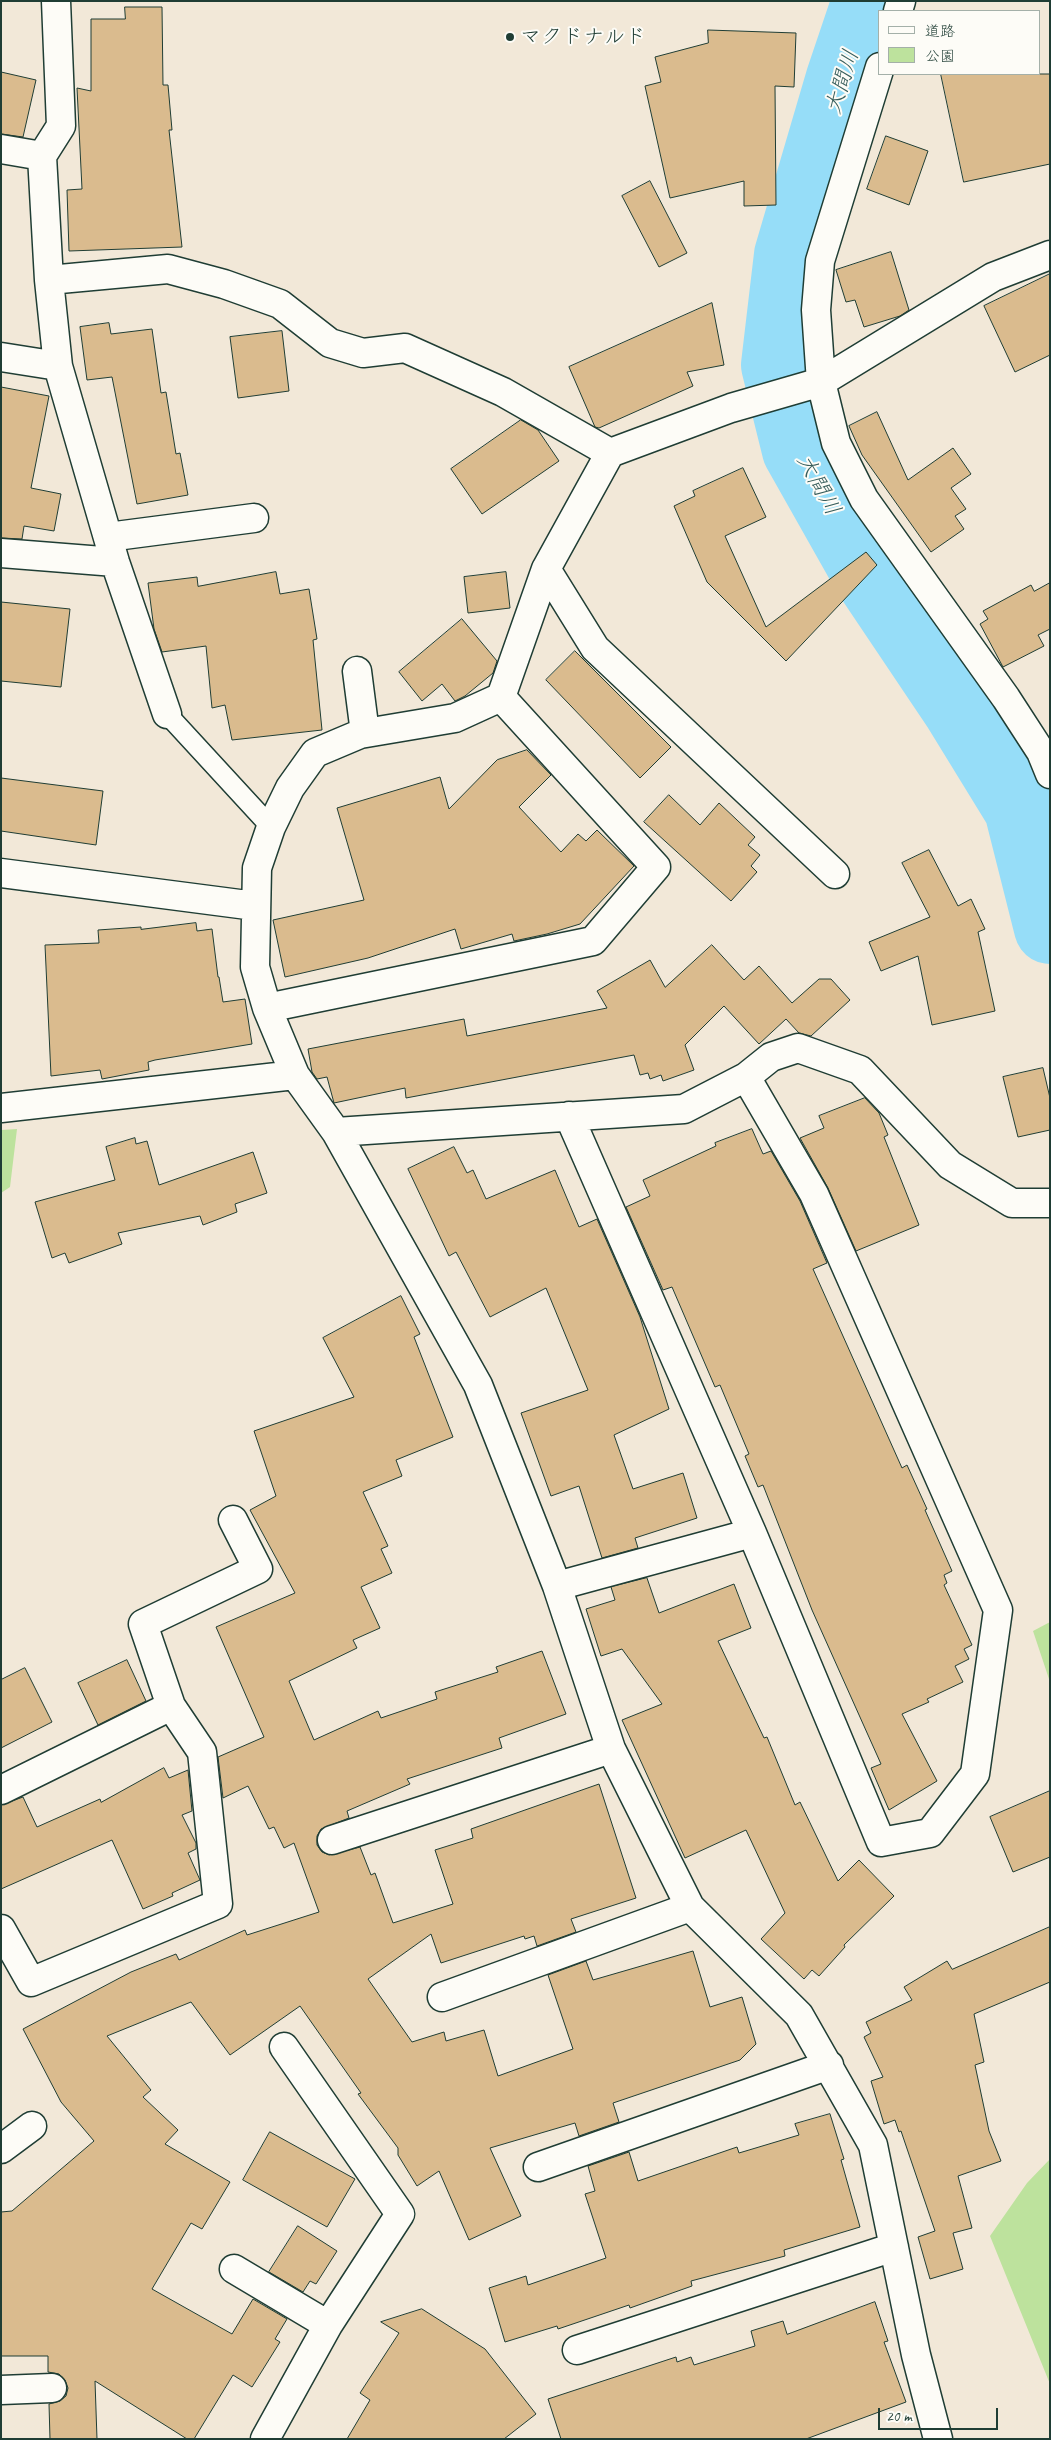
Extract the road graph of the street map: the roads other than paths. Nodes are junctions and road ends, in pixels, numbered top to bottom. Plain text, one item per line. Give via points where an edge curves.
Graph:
1 (56, 1) edge
2 (878, 73) edge
3 (1, 149) edge
4 (42, 156) junction
5 (1050, 255) edge
6 (49, 280) junction
7 (1, 357) edge
8 (58, 366) junction
9 (821, 382) junction
10 (610, 453) junction
11 (254, 518) dead end
12 (111, 549) junction
13 (1, 553) edge
14 (546, 569) junction
15 (357, 671) dead end
16 (501, 697) junction
17 (167, 714) joint
18 (365, 733) junction
19 (1050, 774) edge
20 (271, 827) junction
21 (1, 873) edge
22 (835, 874) dead end
23 (256, 906) junction
24 (267, 1008) junction
25 (295, 1075) junction
26 (746, 1078) junction
27 (1, 1108) edge
28 (569, 1116) junction
29 (336, 1132) junction
30 (1050, 1203) edge
31 (233, 1520) dead end
32 (752, 1534) junction
33 (557, 1586) junction
34 (171, 1706) junction
35 (611, 1749) junction
36 (1, 1790) edge
37 (332, 1840) dead end
38 (690, 1907) junction
39 (1, 1929) edge
40 (442, 1998) dead end
41 (284, 2047) dead end
42 (829, 2065) junction
43 (32, 2126) dead end
44 (1, 2149) edge
45 (538, 2167) dead end
46 (894, 2247) junction
47 (234, 2269) dead end
48 (328, 2325) junction
49 (577, 2350) dead end
50 (52, 2388) dead end
51 (1, 2390) edge
52 (933, 2438) edge
53 (265, 2439) edge

1 - 4 street via 62,126
2 - 9 street via 820,261 816,310
3 - 4 street
4 - 6 street
5 - 9 street via 993,277
6 - 8 street
6 - 10 street via 168,269 224,284 280,304 330,343 363,353 405,348 502,392
7 - 8 street
8 - 12 street
9 - 10 street via 755,401
9 - 19 street via 836,443 864,499 1006,698 1041,752
10 - 14 street
11 - 12 street
12 - 13 street
12 - 17 street
14 - 16 street
14 - 22 street via 595,648
15 - 18 street
16 - 18 street via 455,718
16 - 24 street via 656,867 593,941
17 - 20 lane
18 - 20 street via 315,753 290,788
20 - 23 street via 257,868
21 - 23 street
23 - 24 street via 255,967
24 - 25 street
25 - 27 street
25 - 29 street
26 - 28 street via 684,1109
26 - 30 street via 771,1056 798,1048 860,1070 950,1165 1012,1203
26 - 32 street via 814,1194 998,1610 975,1774 930,1833 881,1842
28 - 29 street
28 - 32 street
29 - 33 street via 478,1385
31 - 34 street via 258,1569 143,1624
32 - 33 street
33 - 35 street
34 - 36 street
34 - 39 street via 202,1752 218,1904 31,1982
35 - 37 street
35 - 38 street
38 - 40 street
38 - 42 street via 799,2015
41 - 48 street via 400,2214
42 - 45 street
42 - 46 street via 873,2145
43 - 44 street
46 - 49 street
46 - 52 street
47 - 48 street
48 - 53 street
50 - 51 street

